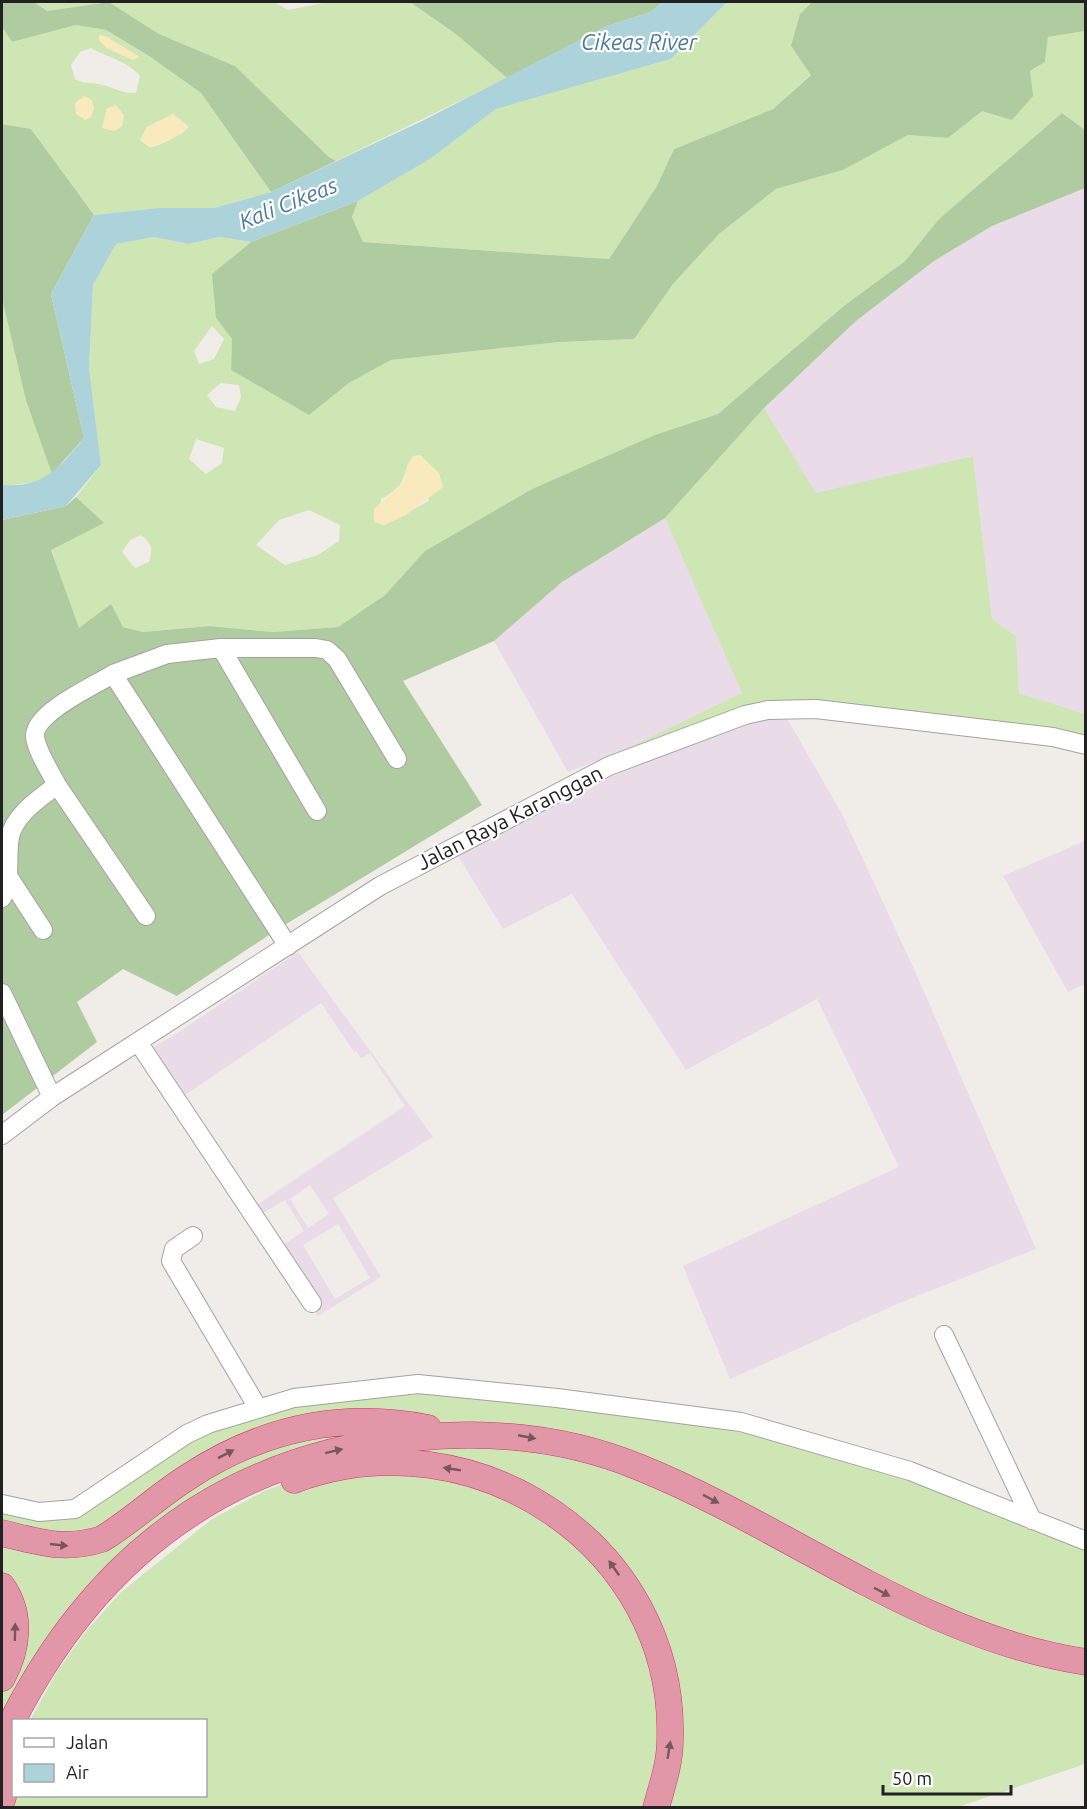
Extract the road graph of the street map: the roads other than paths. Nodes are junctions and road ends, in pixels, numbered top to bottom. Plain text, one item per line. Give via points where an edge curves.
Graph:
1 (221, 648) junction
2 (113, 674) junction
3 (1086, 745) edge
4 (397, 759) dead end
5 (57, 785) junction
6 (317, 811) dead end
7 (8, 876) junction
8 (2, 898) edge
9 (146, 915) dead end
10 (43, 930) dead end
11 (288, 946) junction
12 (2, 993) edge
13 (138, 1042) junction
14 (52, 1097) junction
15 (2, 1135) edge
16 (193, 1236) dead end
17 (312, 1303) dead end
18 (944, 1335) dead end
19 (258, 1408) junction
20 (457, 1433) junction
21 (2, 1504) edge
22 (1032, 1520) junction
23 (2, 1533) edge
24 (1086, 1541) edge
25 (2, 1586) edge
26 (1086, 1662) edge
27 (2, 1678) edge
28 (13, 1719) edge
29 (31, 1719) edge
30 (12, 1721) edge
31 (2, 1742) edge
32 (12, 1768) edge
33 (2, 1800) edge
34 (656, 1808) edge

1 - 2 street via 167,654
1 - 4 street via 327,650 338,659
1 - 6 street
2 - 5 street via 45,715 37,726 35,739
2 - 11 street
3 - 11 street, Jalan Raya Karanggan via 1053,737 816,709 768,710 745,715 609,766 525,808 380,886
5 - 7 street via 22,814 10,835
5 - 9 street
7 - 8 street
7 - 10 street
11 - 13 street, Jalan Raya Karanggan
12 - 14 street
13 - 14 street, Jalan Raya Karanggan
13 - 17 street
14 - 15 street, Jalan Raya Karanggan
16 - 19 street via 174,1249 171,1261
18 - 22 street
19 - 21 street via 187,1434 75,1509 39,1512
19 - 22 street via 294,1398 418,1384 741,1422 910,1471
23 -> 20 highway via 58,1546 102,1539 223,1455 299,1428 355,1421 398,1422
20 -> 26 highway via 517,1435 578,1447 637,1466 696,1491 939,1619 1058,1658
28 -> 20 highway via 29,1685 61,1636 97,1593 134,1556 187,1516 227,1492 315,1455 367,1443
22 - 24 street
27 -> 25 highway via 14,1650 16,1633 15,1614
34 -> 29 highway via 670,1742 669,1693 658,1648 637,1600 605,1555 569,1522 508,1486 462,1470 420,1463 385,1461 310,1474 264,1491 212,1519 165,1551 120,1593 58,1670
31 -> 30 highway
32 - 33 highway

